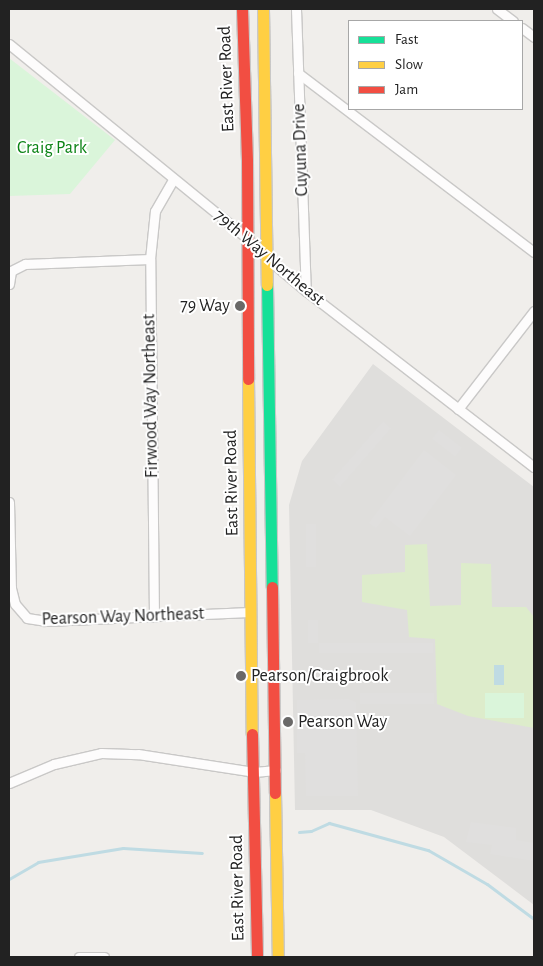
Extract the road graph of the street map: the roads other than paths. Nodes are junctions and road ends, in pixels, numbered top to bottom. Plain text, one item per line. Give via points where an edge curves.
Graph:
1 (242, 9) edge
2 (263, 9) edge
3 (296, 9) edge
4 (497, 9) edge
5 (512, 20) edge
6 (523, 29) edge
7 (534, 37) edge
8 (9, 44) edge
9 (298, 73) junction
10 (173, 180) junction
11 (247, 238) junction
12 (534, 252) edge
13 (150, 259) junction
14 (268, 260) junction
15 (9, 284) edge
16 (306, 291) junction
17 (534, 311) edge
18 (458, 409) junction
19 (534, 467) edge
20 (9, 502) edge
21 (251, 612) junction
22 (154, 617) junction
23 (276, 770) junction
24 (254, 772) junction
25 (9, 783) edge
26 (79, 957) edge
27 (104, 957) edge
28 (257, 957) edge
29 (278, 957) edge

1 - 11 main road, East River Road
2 - 14 main road, East River Road
3 - 9 street, Cuyuna Drive
4 - 5 street
6 - 7 street
8 - 10 street, 79th Way Northeast
9 - 12 street
9 - 16 street, Cuyuna Drive
10 - 11 street, 79th Way Northeast
10 - 13 street, Firwood Way Northeast via 155,211
11 - 14 street, 79th Way Northeast
11 - 21 main road, East River Road
13 - 15 street via 25,264 11,271
13 - 22 street, Firwood Way Northeast
14 - 16 street, 79th Way Northeast
14 - 23 main road, East River Road
16 - 18 street, 79th Way Northeast
17 - 18 street
18 - 19 street, 79th Way Northeast
20 - 22 street, Pearson Way Northeast via 11,588 15,604 27,618 45,621
21 - 22 street, Pearson Way Northeast
21 - 24 main road, East River Road via 249,672
23 - 24 street
23 - 29 main road, East River Road
24 - 25 street via 138,754 101,753 54,764
24 - 28 main road, East River Road
26 - 27 street

